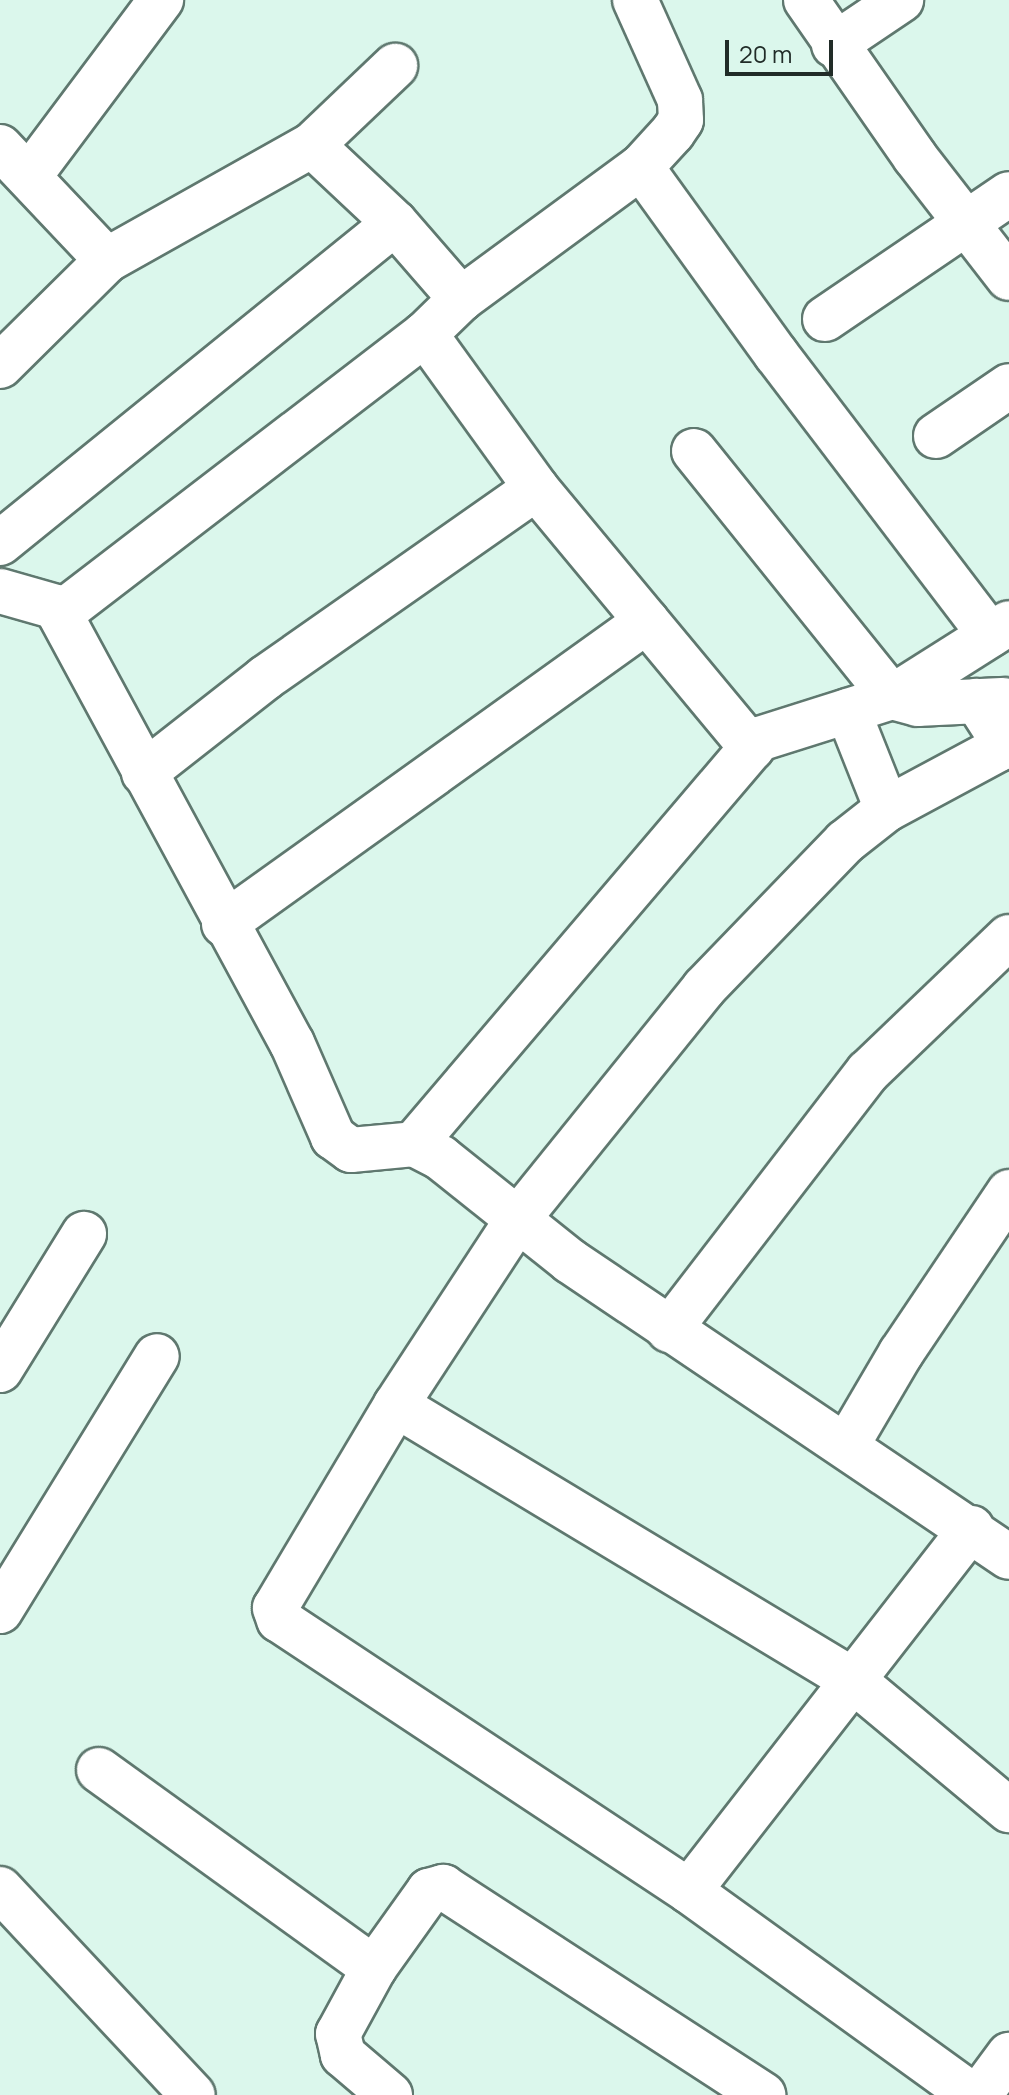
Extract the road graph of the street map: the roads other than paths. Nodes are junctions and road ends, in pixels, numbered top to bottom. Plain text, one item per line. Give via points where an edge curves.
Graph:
1 (161, 0) edge
2 (635, 0) edge
3 (806, 0) edge
4 (901, 0) edge
5 (834, 45) junction
6 (395, 66) dead end
7 (312, 145) junction
8 (15, 161) edge
9 (641, 167) junction
10 (1009, 194) edge
11 (395, 223) junction
12 (967, 223) junction
13 (107, 260) junction
14 (1009, 278) edge
15 (461, 299) junction
16 (825, 319) dead end
17 (425, 334) junction
18 (0, 366) edge
19 (1009, 386) edge
20 (936, 436) dead end
21 (694, 451) dead end
22 (536, 488) junction
23 (0, 543) edge
24 (0, 591) edge
25 (60, 614) junction
26 (647, 621) junction
27 (1000, 629) edge
28 (892, 697) junction
29 (993, 700) edge
30 (848, 711) junction
31 (752, 748) junction
32 (144, 773) junction
33 (887, 809) junction
34 (224, 924) junction
35 (1009, 937) edge
36 (414, 1144) junction
37 (1009, 1192) edge
38 (517, 1220) junction
39 (84, 1234) dead end
40 (669, 1330) junction
41 (157, 1356) dead end
42 (0, 1370) edge
43 (396, 1405) junction
44 (847, 1445) junction
45 (972, 1528) junction
46 (1009, 1557) edge
47 (0, 1611) edge
48 (854, 1681) junction
49 (99, 1770) dead end
50 (1009, 1810) edge
51 (0, 1889) edge
52 (689, 1891) junction
53 (374, 1968) junction
54 (1009, 2055) edge
55 (193, 2095) edge
56 (390, 2095) edge
57 (763, 2095) edge
58 (972, 2095) edge

1 - 8 street
2 - 9 street via 672,75 682,111 673,132
3 - 5 street
4 - 5 street
5 - 12 street
6 - 7 street
7 - 11 street
7 - 13 street
8 - 13 street
9 - 15 street
9 - 27 street via 776,354
10 - 12 street
11 - 15 street
11 - 23 street
12 - 14 street
12 - 16 street
13 - 18 street
15 - 17 street
17 - 22 street
17 - 25 street
19 - 20 street
21 - 28 street
22 - 26 street
22 - 32 street via 265,678
24 - 25 street via 56,607
25 - 32 street
26 - 31 street
26 - 34 street
27 - 28 street
28 - 29 street via 918,704
28 - 30 street
29 - 33 street via 999,749
30 - 31 street via 759,739
30 - 33 street
31 - 36 street
32 - 34 street
33 - 38 street via 824,862 704,988
34 - 36 street via 310,1077 333,1137 363,1152
35 - 40 street via 868,1072
36 - 38 street via 441,1158
37 - 44 street via 901,1353
38 - 40 street
38 - 43 street
39 - 42 street
40 - 44 street
41 - 47 street
43 - 48 street
43 - 52 street via 279,1596 279,1620
44 - 45 street
45 - 46 street
45 - 48 street
48 - 50 street
48 - 52 street
49 - 53 street
51 - 55 street
52 - 58 street
53 - 56 street via 337,2042 343,2055
53 - 57 street via 429,1891 450,1888
54 - 58 street via 983,2090

